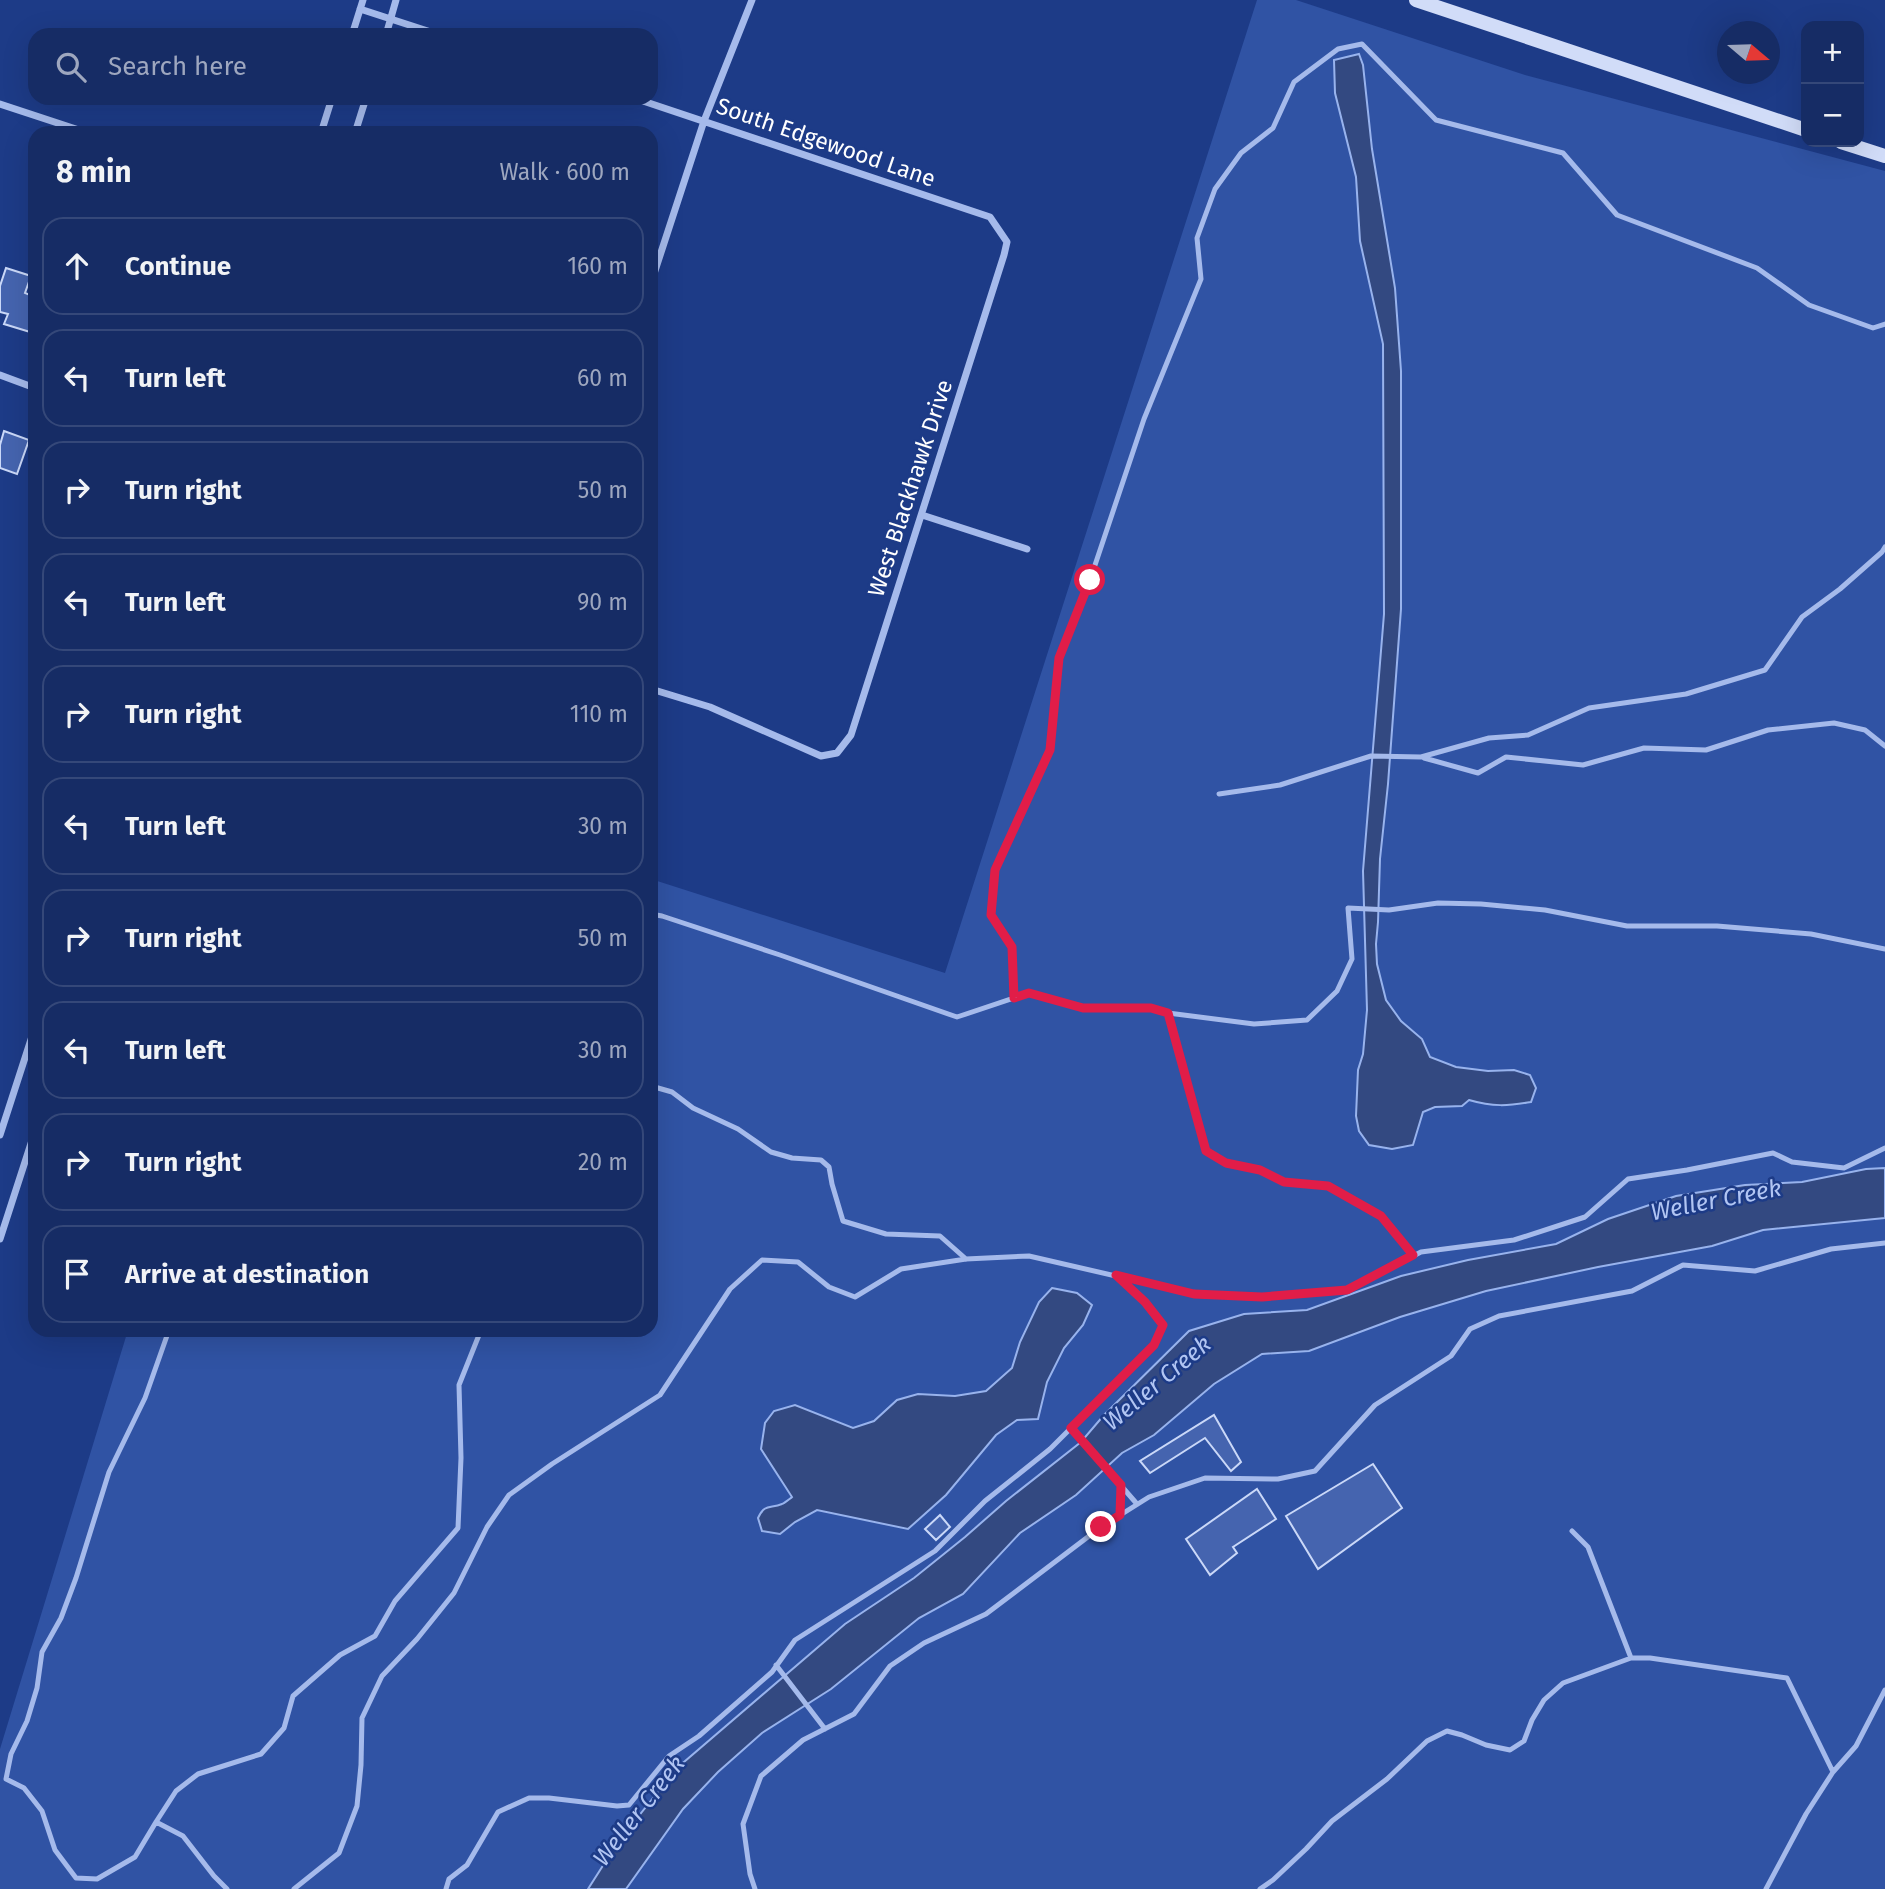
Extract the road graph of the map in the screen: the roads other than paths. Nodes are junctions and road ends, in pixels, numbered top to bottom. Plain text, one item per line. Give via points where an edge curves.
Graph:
1 (363, 0) edge
2 (396, 0) edge
3 (752, 0) edge
4 (1416, 0) edge
5 (360, 9) junction
6 (391, 19) junction
7 (354, 28) edge
8 (388, 28) edge
9 (419, 28) edge
10 (0, 104) edge
11 (330, 105) edge
12 (364, 105) edge
13 (655, 105) edge
14 (704, 121) junction
15 (67, 126) edge
16 (323, 126) edge
17 (357, 126) edge
18 (1801, 128) edge
19 (1857, 147) edge
20 (1885, 156) edge
21 (1001, 232) joint
22 (658, 262) edge
23 (1885, 324) edge
24 (0, 376) edge
25 (28, 386) edge
26 (922, 515) junction
27 (1885, 547) edge
28 (1027, 549) dead end
29 (658, 691) edge
30 (1885, 746) edge
31 (1421, 757) junction
32 (1219, 794) dead end
33 (658, 915) edge
34 (1885, 949) edge
35 (1014, 998) junction
36 (1168, 1013) junction
37 (28, 1049) edge
38 (658, 1088) edge
39 (0, 1135) edge
40 (1885, 1148) edge
41 (28, 1153) edge
42 (0, 1239) edge
43 (1885, 1243) edge
44 (1413, 1255) junction
45 (965, 1259) junction
46 (1116, 1275) junction
47 (167, 1337) edge
48 (478, 1337) edge
49 (1071, 1428) junction
50 (1121, 1485) junction
51 (1137, 1504) junction
52 (1120, 1515) junction
53 (1572, 1531) dead end
54 (1631, 1658) junction
55 (776, 1665) junction
56 (1885, 1689) edge
57 (825, 1729) junction
58 (1833, 1772) junction
59 (156, 1822) junction
60 (227, 1889) edge
61 (294, 1889) edge
62 (446, 1889) edge
63 (755, 1889) edge
64 (1261, 1889) edge
65 (1766, 1889) edge

1 - 5 street
2 - 6 street
3 - 14 street
4 - 18 main road
5 - 6 street
5 - 7 street
6 - 8 street
6 - 9 street
10 - 15 street
11 - 16 street
12 - 17 street
13 - 14 street, South Edgewood Lane
14 - 21 street, South Edgewood Lane via 990,218
14 - 22 street
19 - 20 main road
21 - 26 street, West Blackhawk Drive via 1006,242 1004,255
23 - 35 lane via 1873,328 1809,305 1757,268 1617,215 1563,153 1436,120 1362,44 1338,49 1294,82 1273,128 1241,153 1215,189 1197,238 1200,279 1144,419 1059,658 1050,750 995,870 991,915 1012,947
24 - 25 street
26 - 28 street
26 - 29 street, West Blackhawk Drive via 851,735 837,753 821,756 710,707
27 - 31 lane via 1802,617 1765,670 1686,694 1589,708 1528,734 1489,738
30 - 31 lane via 1865,730 1834,723 1769,730 1706,750 1644,748 1584,765 1506,757 1478,773
31 - 32 lane via 1371,756 1280,785
33 - 35 lane via 957,1017
34 - 36 lane via 1811,934 1717,926 1627,926 1545,910 1481,904 1348,908 1352,959 1337,991 1307,1020 1254,1024
35 - 36 lane via 1029,993 1083,1008 1151,1008
36 - 44 lane via 1206,1151 1226,1163 1260,1170 1284,1182 1328,1186 1381,1216
37 - 39 street
38 - 45 lane via 738,1129 771,1152 821,1160 829,1167 843,1221 886,1234 940,1236
40 - 44 lane via 1844,1168 1793,1162 1773,1153 1628,1179 1586,1217 1514,1240
41 - 42 street
43 - 51 lane via 1831,1249 1755,1271 1683,1265 1632,1291 1499,1316 1470,1329 1451,1356 1375,1405 1315,1471 1278,1479 1205,1478
44 - 46 lane via 1347,1290 1262,1297 1194,1294
45 - 46 lane via 1029,1255
45 - 61 lane via 901,1269 855,1297 829,1287 798,1262 762,1260 730,1289 660,1395 509,1495 487,1527 454,1593 382,1676 362,1718 358,1806 339,1853
46 - 49 lane via 1163,1325 1154,1345
47 - 59 lane via 145,1398 109,1472 61,1618 42,1651 37,1688 10,1754 6,1779 24,1788 42,1811 55,1850 76,1878 97,1878 135,1857
48 - 59 lane via 459,1385 458,1528 395,1601 375,1636 340,1655 293,1696 284,1728 261,1754 198,1774 176,1791
49 - 50 lane
49 - 55 lane via 934,1551 795,1640
50 - 51 lane
50 - 52 lane
51 - 52 lane
52 - 57 lane via 986,1614 925,1643 890,1666 854,1714
53 - 54 lane via 1588,1547
54 - 58 lane via 1787,1678
54 - 64 lane via 1563,1683 1544,1700 1524,1741 1510,1750 1447,1731 1427,1741 1332,1821
55 - 57 lane
55 - 62 lane via 669,1756 629,1805 529,1798 498,1812 467,1865 449,1880
56 - 58 lane via 1856,1746
57 - 63 lane via 803,1740 761,1776 743,1824
58 - 65 lane
59 - 60 lane via 183,1836

